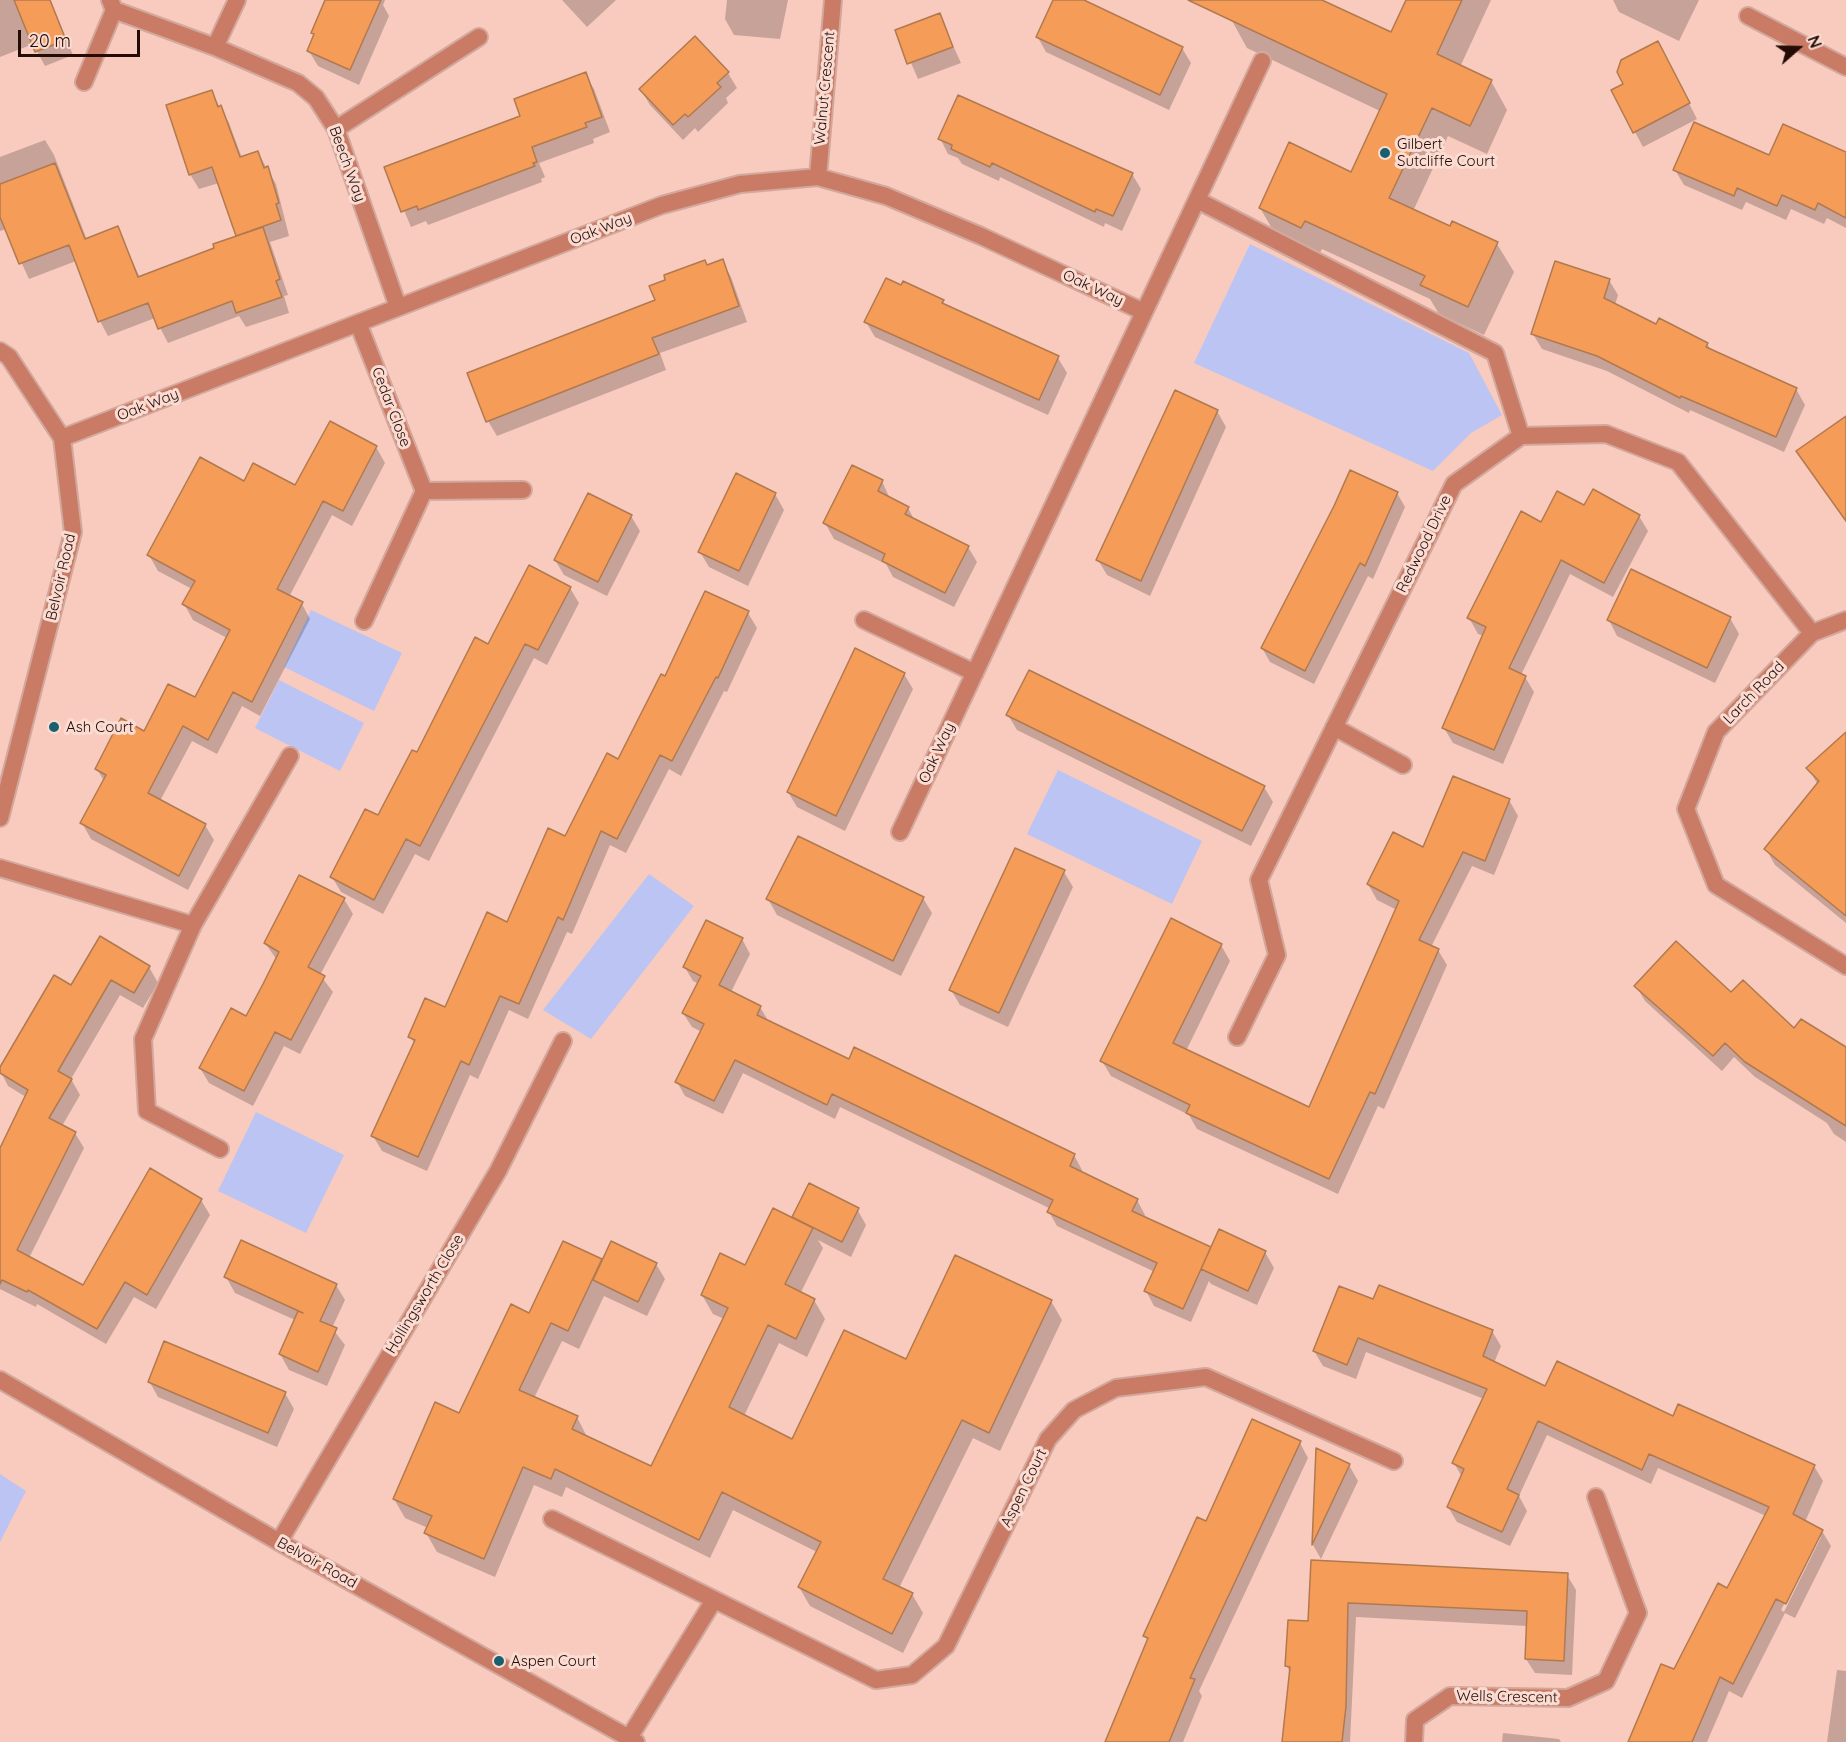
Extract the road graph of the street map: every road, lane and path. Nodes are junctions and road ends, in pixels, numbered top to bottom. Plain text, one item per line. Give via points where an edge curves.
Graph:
1 (237, 0) edge
2 (833, 0) edge
3 (112, 5) edge
4 (1748, 16) dead end
5 (479, 37) dead end
6 (215, 47) junction
7 (1262, 61) dead end
8 (1846, 68) edge
9 (84, 82) dead end
10 (336, 129) junction
11 (818, 177) junction
12 (1197, 200) junction
13 (398, 308) junction
14 (1144, 312) junction
15 (358, 323) junction
16 (0, 351) edge
17 (1521, 436) junction
18 (62, 438) junction
19 (523, 490) dead end
20 (424, 491) junction
21 (864, 620) dead end
22 (1846, 620) edge
23 (364, 621) dead end
24 (1812, 633) junction
25 (975, 673) junction
26 (1334, 727) junction
27 (290, 756) dead end
28 (1403, 765) dead end
29 (0, 818) edge
30 (900, 832) dead end
31 (0, 868) edge
32 (193, 925) junction
33 (1846, 966) edge
34 (1237, 1037) dead end
35 (563, 1041) dead end
36 (220, 1149) dead end
37 (0, 1380) edge
38 (1394, 1461) dead end
39 (1596, 1497) dead end
40 (552, 1519) dead end
41 (279, 1542) junction
42 (714, 1600) junction
43 (633, 1740) edge
44 (1414, 1742) edge

1 - 6 street
2 - 11 street, Walnut Crescent
3 - 6 street, Beech Way
3 - 9 street, Beech Way
4 - 8 street
5 - 10 street
6 - 10 street, Beech Way via 298,83 316,98
7 - 12 street, Oak Way
10 - 13 street, Beech Way
11 - 13 street, Oak Way via 740,184 667,203
11 - 14 street, Oak Way via 886,196
12 - 14 street, Oak Way
12 - 17 street via 1495,353
13 - 15 street, Oak Way
14 - 25 street, Oak Way
15 - 18 street, Oak Way
15 - 20 street, Cedar Close
16 - 18 street, Belvoir Road via 9,357
17 - 24 street via 1606,434 1678,462
17 - 26 street, Redwood Drive via 1454,484
18 - 29 street, Belvoir Road via 73,532
19 - 20 street
20 - 23 street
21 - 25 street
22 - 24 street, Larch Road
24 - 33 street, Larch Road via 1716,732 1686,809 1716,885
25 - 30 street, Oak Way
26 - 28 street
26 - 34 street, Redwood Drive via 1259,880 1277,956
27 - 32 street
31 - 32 street
32 - 36 street via 143,1039 147,1111
35 - 41 street, Hollingsworth Close via 498,1171
37 - 41 street, Belvoir Road
38 - 42 street, Aspen Court via 1206,1377 1116,1388 1074,1410 1048,1438 946,1646 912,1675 876,1680
39 - 44 street, Wells Crescent via 1638,1613 1606,1681 1568,1698 1450,1696 1416,1720
40 - 42 street, Aspen Court
41 - 43 street, Belvoir Road
42 - 43 street

